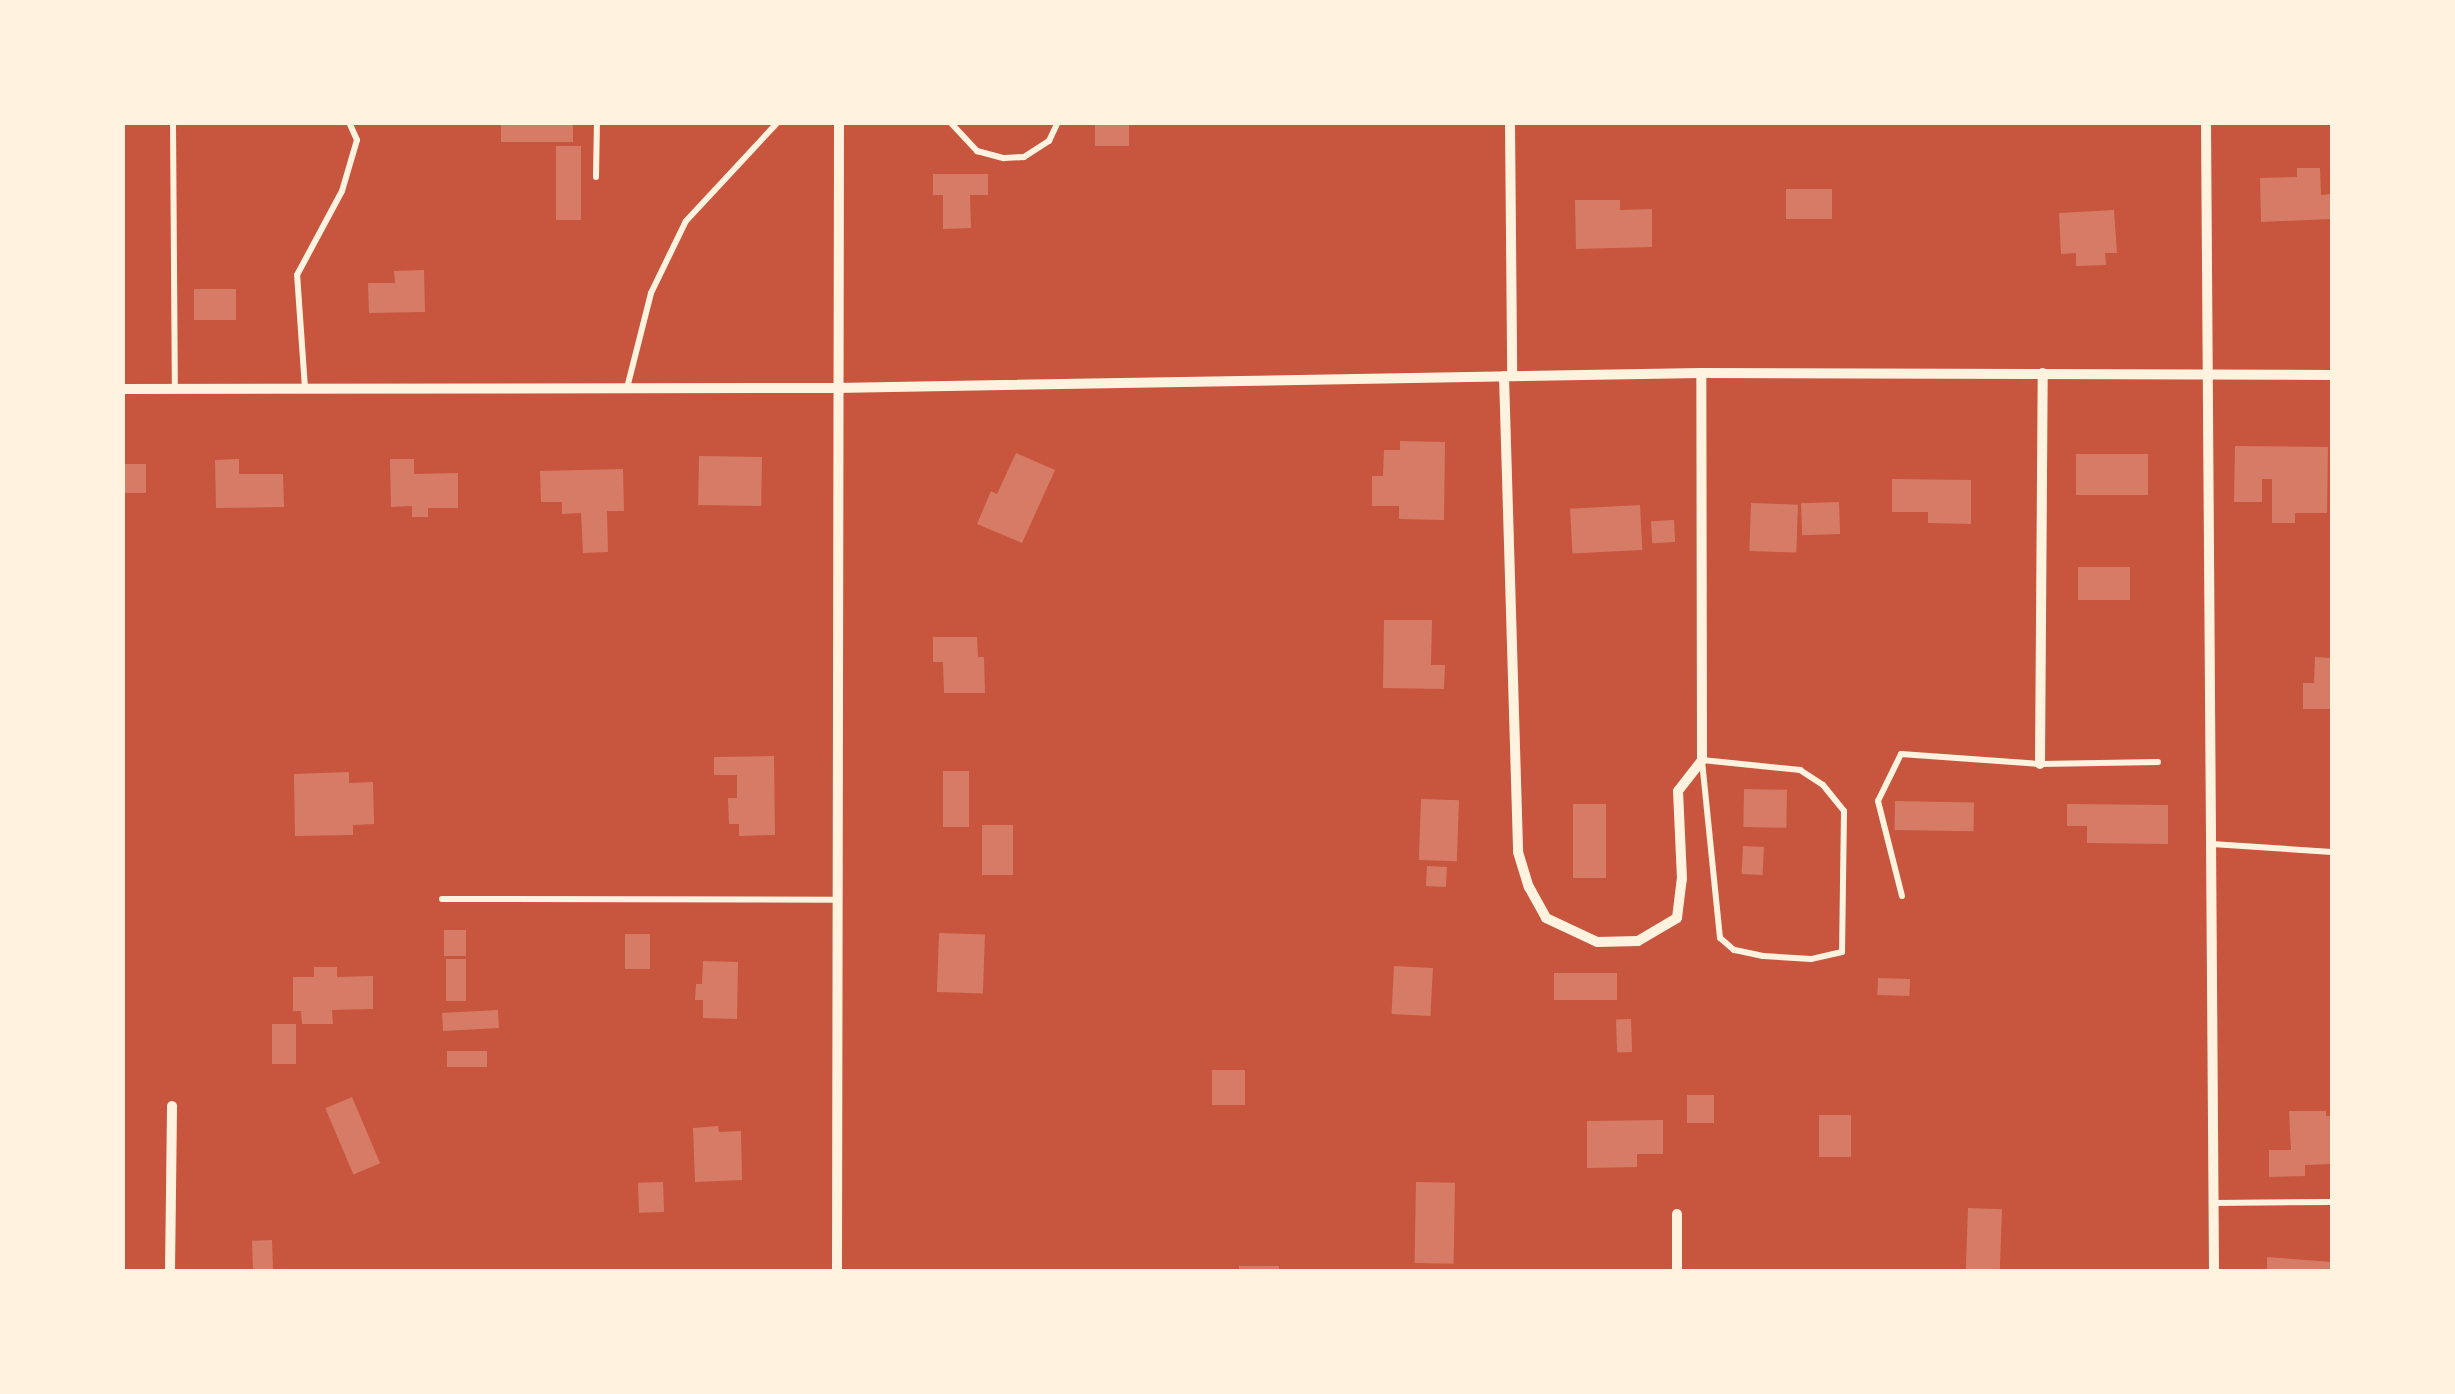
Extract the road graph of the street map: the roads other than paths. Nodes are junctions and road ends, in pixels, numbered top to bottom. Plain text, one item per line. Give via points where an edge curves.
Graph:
1 (173, 122) edge
2 (349, 122) edge
3 (596, 122) edge
4 (778, 122) edge
5 (839, 122) edge
6 (950, 122) edge
7 (1058, 122) edge
8 (1510, 122) edge
9 (2206, 122) edge
10 (596, 177) dead end
11 (1701, 373) junction
12 (2043, 373) junction
13 (2208, 373) junction
14 (2332, 375) edge
15 (1508, 376) junction
16 (306, 388) junction
17 (628, 388) junction
18 (835, 388) junction
19 (122, 389) edge
20 (176, 389) junction
21 (1702, 760) junction
22 (2158, 762) dead end
23 (2040, 764) junction
24 (2211, 844) junction
25 (2332, 852) edge
26 (1902, 896) dead end
27 (442, 899) dead end
28 (836, 900) junction
29 (172, 1106) dead end
30 (2332, 1202) edge
31 (2214, 1203) junction
32 (1677, 1214) dead end
33 (170, 1272) edge
34 (836, 1272) edge
35 (1678, 1272) edge
36 (2214, 1272) edge

1 - 20 lane
2 - 16 lane via 357,140 342,191 297,275
3 - 10 lane
4 - 17 lane via 686,221 651,293
5 - 18 street
6 - 7 lane via 977,151 1004,158 1024,157 1049,140
8 - 15 street
9 - 13 street
11 - 12 street
11 - 15 street
11 - 21 street
12 - 13 street
12 - 23 street
13 - 14 street
13 - 24 street
15 - 18 street
15 - 21 street via 1512,790 1518,852 1546,918 1597,942 1638,941 1677,918 1678,791
16 - 17 street
16 - 20 street
17 - 18 street
18 - 28 street
19 - 20 street
21 - 21 lane via 1800,770 1844,811 1842,952 1811,960 1763,956 1734,950 1720,938
22 - 23 lane
23 - 26 lane via 1901,754 1878,801
24 - 25 lane
24 - 31 street
27 - 28 lane
28 - 34 street
29 - 33 street
30 - 31 lane
31 - 36 street
32 - 35 street

